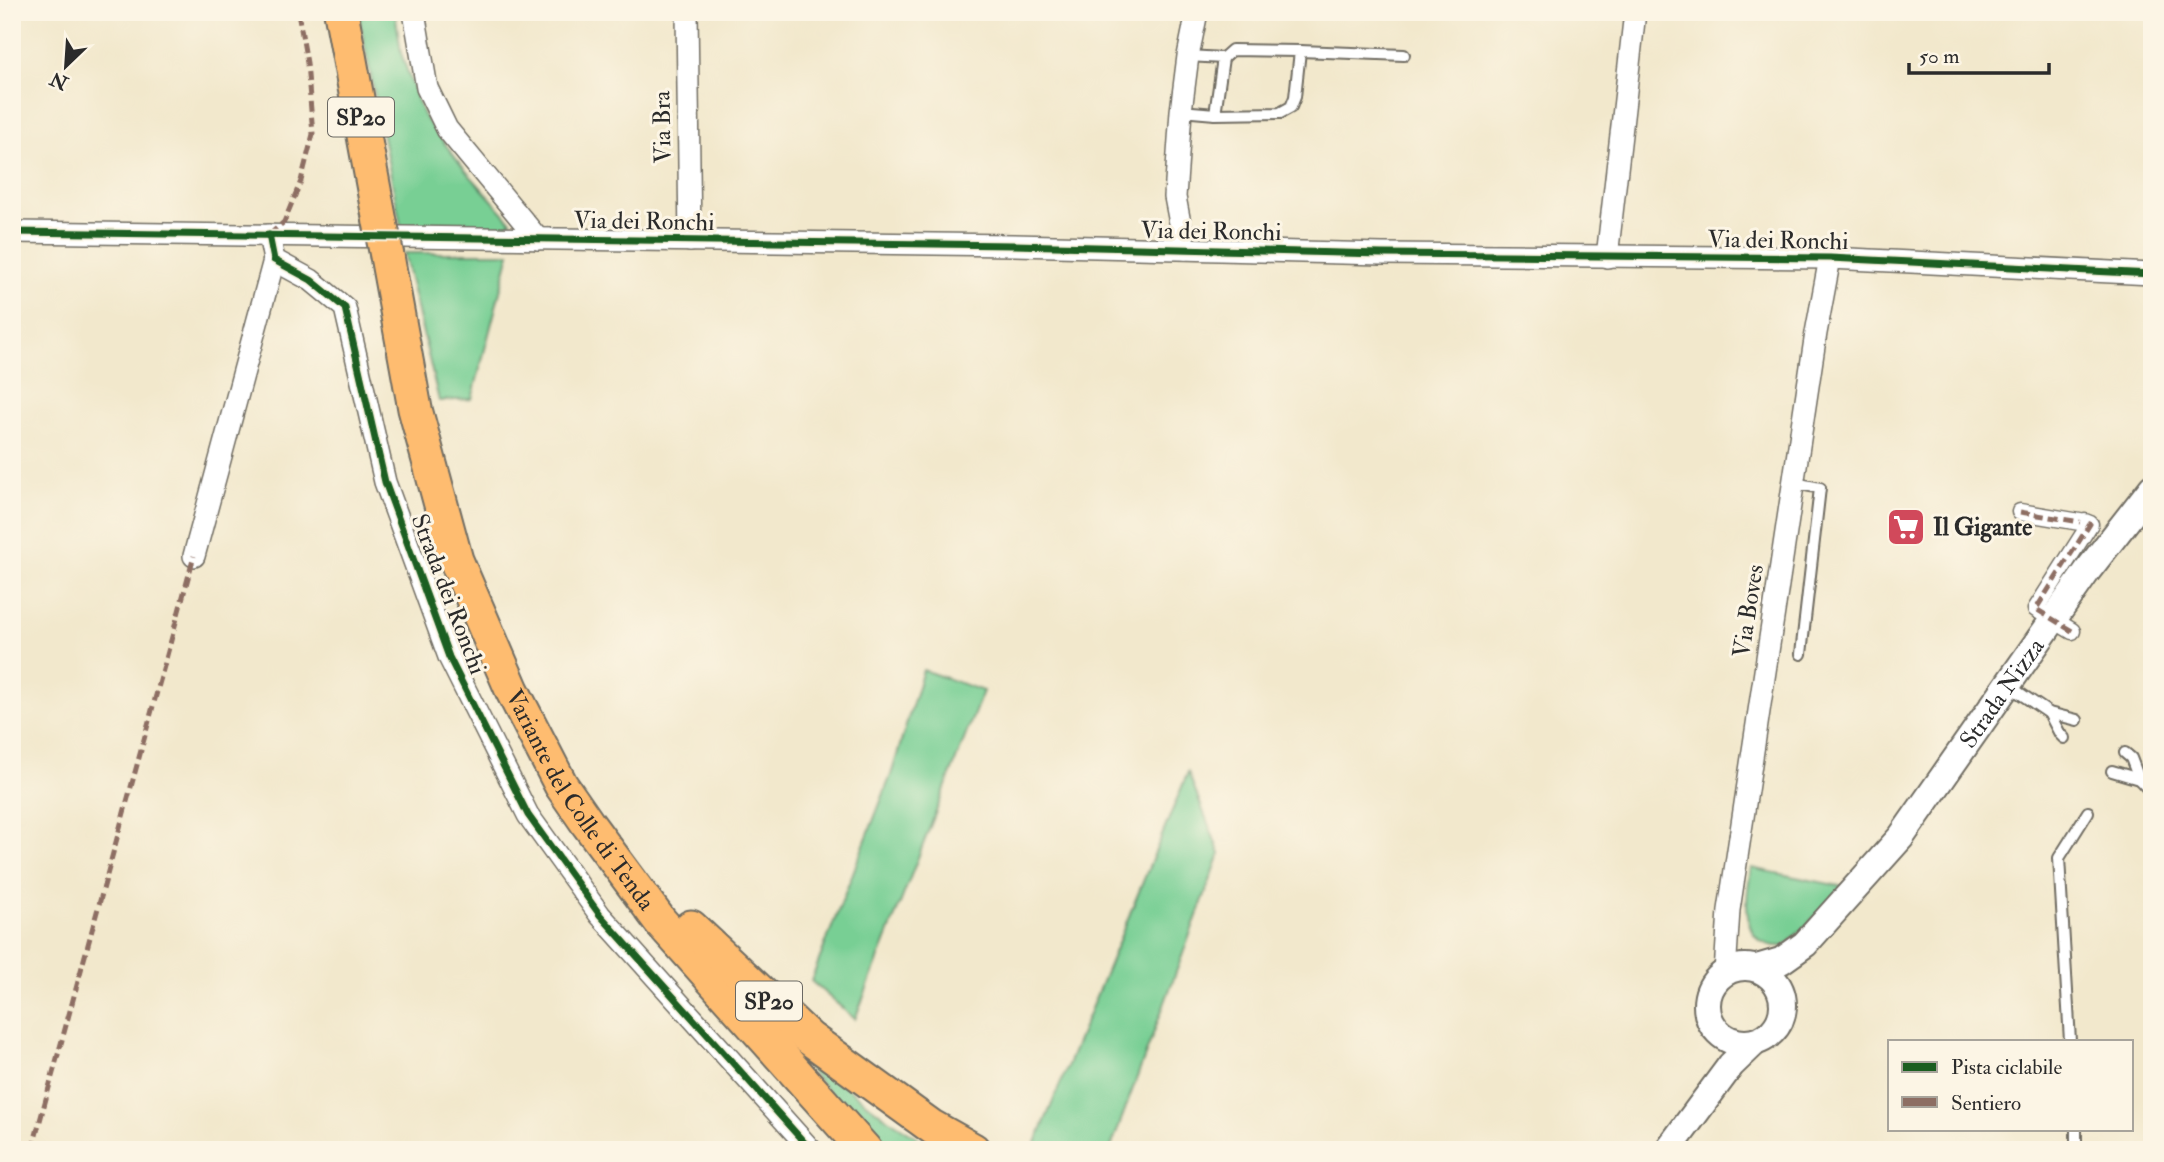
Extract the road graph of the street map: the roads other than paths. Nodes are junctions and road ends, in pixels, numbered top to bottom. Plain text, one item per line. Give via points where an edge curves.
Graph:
1 (341, 12) edge
2 (414, 12) edge
3 (687, 12) edge
4 (1197, 12) edge
5 (1635, 12) edge
6 (1300, 51) junction
7 (1405, 55) dead end
8 (1188, 56) junction
9 (1223, 58) junction
10 (1181, 111) junction
11 (1215, 114) junction
12 (12, 232) edge
13 (269, 235) junction
14 (538, 239) junction
15 (690, 241) junction
16 (1185, 249) junction
17 (1607, 257) junction
18 (1830, 258) junction
19 (274, 260) junction
20 (2152, 274) edge
21 (1794, 483) junction
22 (2152, 488) edge
23 (2020, 512) dead end
24 (194, 556) dead end
25 (2063, 625) junction
26 (1801, 654) dead end
27 (2007, 685) junction
28 (2049, 713) junction
29 (2077, 720) dead end
30 (2064, 738) dead end
31 (2125, 753) dead end
32 (2112, 771) dead end
33 (2139, 779) junction
34 (2152, 793) edge
35 (2088, 812) dead end
36 (587, 824) junction
37 (1850, 896) junction
38 (1757, 968) junction
39 (1725, 973) junction
40 (1783, 998) junction
41 (1709, 1016) junction
42 (2070, 1040) edge
43 (1755, 1042) junction
44 (1706, 1096) junction
45 (2076, 1130) edge
46 (811, 1150) edge
47 (865, 1150) edge
48 (973, 1150) edge
49 (1668, 1150) edge
50 (2076, 1150) edge

1 - 36 main road, Variante del Colle di Tenda / SP20, bridge via 415,409 456,560 512,690 561,785
2 - 14 street via 427,88 447,129
3 - 15 street, Via Bra
4 - 8 street
5 - 17 street
6 - 7 lane
6 - 9 lane via 1231,50
6 - 11 lane via 1291,107 1280,113
8 - 9 lane
8 - 10 street
9 - 11 lane
10 - 11 lane
10 - 16 street via 1175,197
12 - 13 street
13 - 14 street, Via dei Ronchi
13 - 19 street
14 - 15 street, Via dei Ronchi
15 - 16 street, Via dei Ronchi
16 - 17 street, Via dei Ronchi
17 - 18 street, Via dei Ronchi
18 - 20 street, Via dei Ronchi
18 - 21 street, Via Boves
19 - 24 street
19 - 46 street, Strada dei Ronchi via 311,280 345,308 385,482 449,657 528,815 600,915
21 - 26 lane via 1820,488
21 - 39 street, Via Boves via 1729,910
22 - 25 street, Strada Nizza via 2088,570
23 - 25 street via 2090,524 2036,609
25 - 27 street, Strada Nizza
27 - 28 lane
27 - 37 street, Strada Nizza via 1902,837
28 - 29 lane
28 - 30 lane
31 - 33 lane
32 - 33 lane
33 - 34 lane
35 - 42 lane via 2059,858
36 - 47 main road, Variante del Colle di Tenda / SP20 via 660,922
36 - 48 main road, SP20 via 809,1038 932,1127
37 - 38 street, Strada Nizza via 1805,944 1782,961
37 - 40 street, Strada Nizza
38 - 39 street, Strada Nizza
38 - 40 street via 1774,980
39 - 41 street, Strada Nizza via 1710,992
40 - 43 street, Strada Nizza via 1774,1030
41 - 43 street via 1722,1035
41 - 44 street, Strada Nizza via 1713,1054
43 - 44 street, Strada Nizza
44 - 49 street, Strada Nizza
45 - 50 lane

